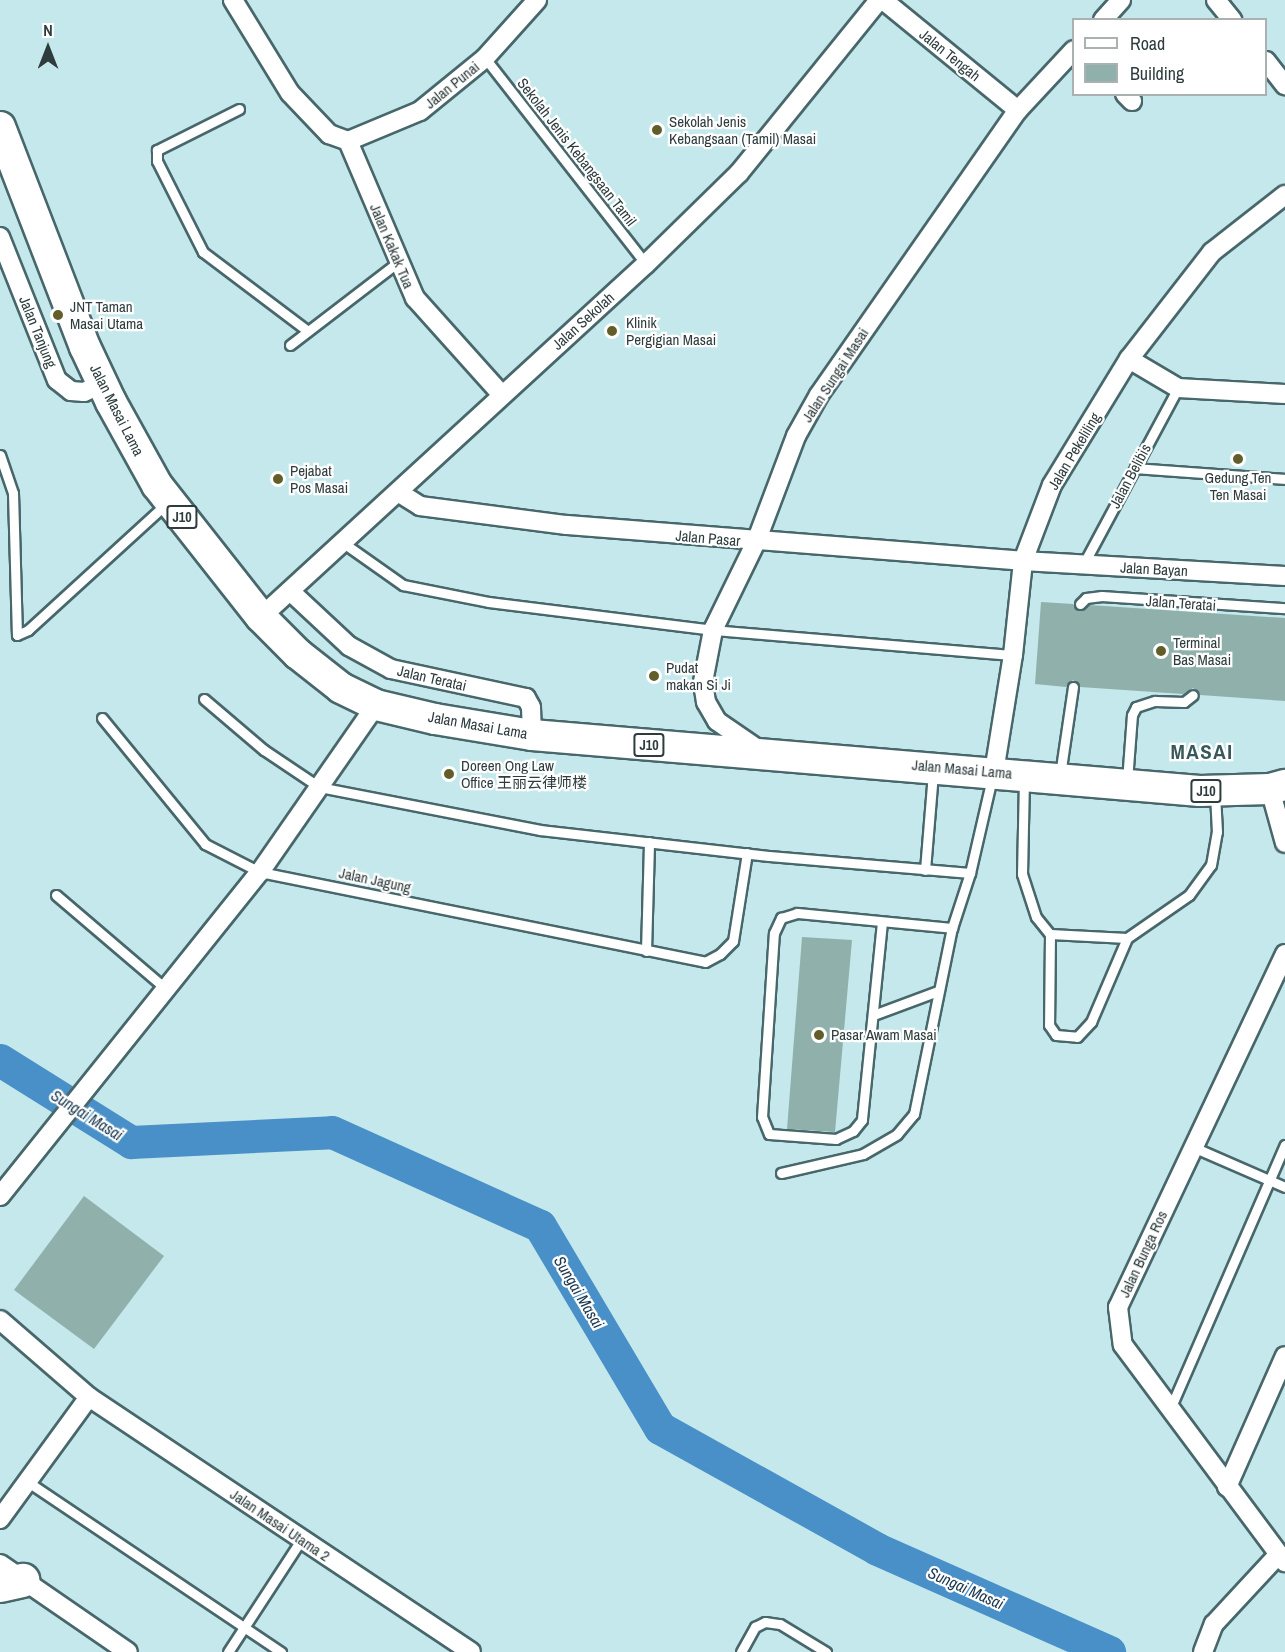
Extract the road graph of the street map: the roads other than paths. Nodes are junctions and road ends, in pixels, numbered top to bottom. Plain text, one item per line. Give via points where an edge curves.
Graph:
1 (232, 0) edge
2 (537, 0) edge
3 (881, 0) edge
4 (1121, 0) edge
5 (1216, 0) edge
6 (1105, 18) edge
7 (1230, 18) edge
8 (1072, 52) edge
9 (485, 58) junction
10 (1267, 62) edge
11 (1285, 85) edge
12 (239, 109) dead end
13 (1018, 110) junction
14 (0, 127) edge
15 (348, 141) junction
16 (1285, 195) edge
17 (0, 237) edge
18 (398, 262) junction
19 (646, 264) junction
20 (308, 331) junction
21 (290, 345) dead end
22 (1129, 359) junction
23 (102, 384) junction
24 (1178, 387) junction
25 (1285, 394) edge
26 (502, 395) junction
27 (0, 455) edge
28 (1135, 468) junction
29 (1285, 479) edge
30 (398, 492) junction
31 (170, 501) junction
32 (342, 542) junction
33 (756, 542) junction
34 (1023, 561) junction
35 (1083, 565) junction
36 (1285, 576) edge
37 (290, 591) junction
38 (1080, 604) dead end
39 (1285, 608) edge
40 (261, 617) junction
41 (713, 630) junction
42 (1013, 655) junction
43 (1073, 687) dead end
44 (1193, 695) dead end
45 (204, 699) dead end
46 (376, 705) junction
47 (102, 718) dead end
48 (532, 735) junction
49 (766, 754) junction
50 (933, 767) junction
51 (994, 772) junction
52 (1024, 774) junction
53 (1059, 777) junction
54 (1126, 784) junction
55 (319, 787) junction
56 (1278, 787) edge
57 (1215, 791) junction
58 (1281, 820) edge
59 (649, 842) junction
60 (1285, 843) edge
61 (747, 853) junction
62 (926, 870) junction
63 (260, 872) junction
64 (970, 873) junction
65 (56, 895) dead end
66 (882, 922) junction
67 (952, 928) junction
68 (1050, 934) junction
69 (1127, 938) junction
70 (646, 951) junction
71 (1285, 954) edge
72 (166, 989) junction
73 (938, 991) junction
74 (876, 1014) junction
75 (1285, 1145) edge
76 (1194, 1147) junction
77 (781, 1173) dead end
78 (1270, 1180) junction
79 (1285, 1187) edge
80 (0, 1196) edge
81 (0, 1320) edge
82 (1285, 1356) edge
83 (89, 1396) junction
84 (1170, 1409) junction
85 (28, 1482) junction
86 (1227, 1487) junction
87 (0, 1519) edge
88 (301, 1540) junction
89 (1281, 1559) edge
90 (7, 1576) edge
91 (244, 1628) junction
92 (128, 1652) edge
93 (228, 1652) edge
94 (281, 1652) edge
95 (471, 1652) edge
96 (741, 1652) edge
97 (826, 1652) edge
98 (1203, 1652) edge

1 - 15 street via 290,93 329,134
2 - 9 street, Jalan Punai
3 - 13 street, Jalan Tengah
3 - 19 street, Jalan Sekolah via 739,172
4 - 6 street
5 - 7 street
8 - 13 street, Jalan Sungai Masai
9 - 15 street, Jalan Punai via 420,111
9 - 19 lane, Sekolah Jenis Kebangsaan Tamil
10 - 11 street
12 - 20 lane via 157,150 157,161 203,252
13 - 33 street, Jalan Sungai Masai via 819,395 796,436
14 - 23 main road, Jalan Masai Lama / J10
15 - 18 street, Jalan Kakak Tua
16 - 22 street, Jalan Pekeliling via 1212,252
17 - 23 street, Jalan Tanjung via 57,380 71,391 84,392
18 - 20 lane
18 - 26 street, Jalan Kakak Tua via 415,298
19 - 26 street, Jalan Sekolah
20 - 21 lane
22 - 24 street
22 - 34 street, Jalan Pekeliling via 1052,485
23 - 31 main road, Jalan Masai Lama / J10
24 - 25 street
24 - 28 lane, Jalan Belibis
26 - 30 street, Jalan Sekolah
27 - 31 lane via 13,493 17,635 28,630
28 - 29 lane
28 - 35 lane, Jalan Belibis
30 - 32 street, Jalan Sekolah
30 - 33 street, Jalan Pasar via 420,506 567,525
31 - 40 main road, Jalan Masai Lama / J10
32 - 37 street, Jalan Sekolah
32 - 41 lane via 404,585 489,603
33 - 34 street, Jalan Pasar
33 - 41 street, Jalan Sungai Masai
34 - 35 street, Jalan Bayan
34 - 42 street, Jalan Pekeliling
35 - 36 street, Jalan Bayan
37 - 40 street, Jalan Sekolah
37 - 48 street, Jalan Teratai via 349,646 391,669 526,698 531,707
38 - 39 lane, Jalan Teratai via 1086,598 1102,596 1207,609
40 - 46 main road, Jalan Masai Lama / J10 via 298,654 341,688
41 - 42 lane
41 - 49 street, Jalan Sungai Masai via 703,682 706,702 723,727
42 - 51 street, Jalan Pekeliling
43 - 53 lane
44 - 54 lane via 1184,702 1155,701 1136,707
45 - 55 lane via 264,750
46 - 48 main road, Jalan Masai Lama / J10
46 - 55 street
47 - 63 lane, Jalan Jagung via 205,844
48 - 49 main road, Jalan Masai Lama / J10
49 - 50 main road, Jalan Masai Lama / J10
50 - 51 main road, Jalan Masai Lama / J10
50 - 62 lane
51 - 52 main road, Jalan Masai Lama / J10
51 - 64 lane
52 - 53 main road, Jalan Masai Lama / J10
52 - 68 lane via 1022,874 1036,917
53 - 54 main road, Jalan Masai Lama / J10
54 - 57 main road, Jalan Masai Lama / J10
55 - 59 lane via 540,830
55 - 63 street
56 - 57 main road, Jalan Masai Lama / J10
56 - 58 street
57 - 69 lane via 1217,832 1211,866 1189,895
58 - 60 street
59 - 61 lane
59 - 70 lane
61 - 62 lane
61 - 70 lane, Jalan Jagung via 734,941 705,962
62 - 64 lane
63 - 70 lane, Jalan Jagung
63 - 72 street
64 - 67 lane
65 - 72 lane
66 - 67 lane
66 - 74 lane
66 - 74 lane via 797,913 776,924 762,1117 769,1134 836,1139 859,1126 865,1114
67 - 73 lane
68 - 69 lane
68 - 69 lane via 1049,1026 1056,1035 1077,1037 1091,1022
71 - 76 street, Jalan Bunga Ros
72 - 80 street
73 - 74 lane
73 - 77 lane via 919,1102 907,1125 863,1154
75 - 78 lane
76 - 78 lane
76 - 84 street, Jalan Bunga Ros via 1118,1307 1123,1345
78 - 79 lane
78 - 84 lane
81 - 83 street, Jalan Masai Utama 2
82 - 86 street
83 - 85 street
83 - 88 street, Jalan Masai Utama 2
84 - 86 street, Jalan Bunga Ros
85 - 87 street
85 - 91 lane
86 - 89 street, Jalan Bunga Ros
88 - 91 lane
88 - 95 street, Jalan Masai Utama 2
89 - 98 street via 1214,1624
90 - 92 street
91 - 93 lane
91 - 94 lane
96 - 97 lane via 755,1627 765,1622 780,1624

